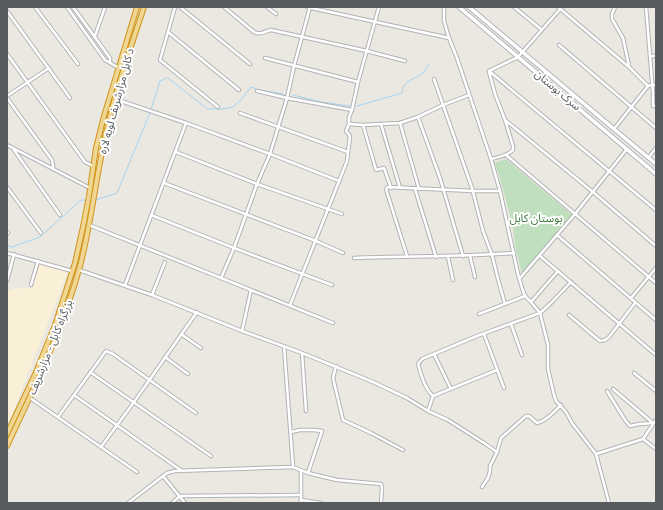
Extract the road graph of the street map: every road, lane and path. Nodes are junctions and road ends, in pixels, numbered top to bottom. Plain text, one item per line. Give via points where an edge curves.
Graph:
1 (35, 7) edge
2 (67, 7) edge
3 (73, 7) edge
4 (137, 7) edge
5 (144, 7) edge
6 (175, 7) edge
7 (180, 7) edge
8 (224, 7) edge
9 (267, 7) edge
10 (309, 7) edge
11 (379, 7) edge
12 (444, 7) edge
13 (459, 7) edge
14 (469, 7) edge
15 (514, 7) edge
16 (615, 7) edge
17 (646, 7) edge
18 (104, 8) edge
19 (560, 8) edge
20 (7, 11) edge
21 (276, 14) dead end
22 (375, 22) junction
23 (542, 30) junction
24 (168, 32) junction
25 (95, 36) junction
26 (302, 36) junction
27 (449, 38) junction
28 (98, 40) junction
29 (94, 43) junction
30 (559, 45) dead end
31 (367, 51) junction
32 (523, 52) junction
33 (7, 54) edge
34 (650, 56) junction
35 (656, 56) edge
36 (518, 57) junction
37 (265, 58) dead end
38 (405, 62) dead end
39 (110, 63) junction
40 (78, 64) dead end
41 (250, 64) dead end
42 (294, 66) junction
43 (629, 67) junction
44 (48, 68) junction
45 (118, 68) junction
46 (123, 70) junction
47 (489, 71) junction
48 (434, 78) dead end
49 (27, 82) junction
50 (358, 82) junction
51 (654, 85) edge
52 (648, 86) junction
53 (239, 90) dead end
54 (257, 91) dead end
55 (469, 95) junction
56 (7, 97) edge
57 (70, 98) dead end
58 (287, 98) junction
59 (114, 99) junction
60 (443, 105) junction
61 (656, 106) edge
62 (218, 107) dead end
63 (631, 107) junction
64 (352, 110) junction
65 (240, 113) dead end
66 (104, 116) junction
67 (418, 117) junction
68 (110, 118) junction
69 (505, 120) junction
70 (186, 122) junction
71 (400, 123) junction
72 (349, 124) junction
73 (381, 124) junction
74 (363, 125) junction
75 (278, 126) junction
76 (656, 128) edge
77 (614, 129) junction
78 (7, 145) edge
79 (13, 148) junction
80 (636, 148) junction
81 (656, 148) edge
82 (627, 149) junction
83 (176, 152) junction
84 (348, 152) junction
85 (270, 154) junction
86 (632, 154) junction
87 (506, 155) junction
88 (649, 157) junction
89 (492, 159) junction
90 (656, 164) edge
91 (94, 166) junction
92 (53, 168) junction
93 (610, 171) junction
94 (656, 174) edge
95 (339, 181) junction
96 (164, 183) junction
97 (257, 184) junction
98 (7, 187) edge
99 (90, 188) junction
100 (391, 188) junction
101 (400, 188) junction
102 (415, 189) junction
103 (419, 189) junction
104 (442, 190) junction
105 (473, 191) junction
106 (500, 191) junction
107 (593, 192) junction
108 (89, 196) joint
109 (94, 197) joint
110 (328, 209) junction
111 (656, 210) edge
112 (342, 214) dead end
113 (575, 214) junction
114 (60, 215) dead end
115 (151, 215) junction
116 (246, 215) junction
117 (83, 227) junction
118 (89, 227) junction
119 (40, 233) dead end
120 (557, 235) junction
121 (316, 242) junction
122 (139, 245) junction
123 (656, 246) edge
124 (234, 248) junction
125 (7, 252) edge
126 (343, 253) dead end
127 (514, 253) junction
128 (14, 254) junction
129 (492, 255) junction
130 (407, 256) junction
131 (463, 256) junction
132 (470, 256) junction
133 (540, 256) junction
134 (436, 257) junction
135 (448, 257) junction
136 (354, 258) dead end
137 (38, 261) junction
138 (165, 262) dead end
139 (74, 264) junction
140 (80, 267) junction
141 (656, 268) edge
142 (72, 271) junction
143 (558, 271) junction
144 (303, 273) junction
145 (475, 277) dead end
146 (649, 277) junction
147 (221, 278) junction
148 (520, 279) junction
149 (453, 280) dead end
150 (7, 281) edge
151 (571, 282) junction
152 (656, 283) edge
153 (31, 285) dead end
154 (125, 285) junction
155 (332, 285) dead end
156 (252, 290) junction
157 (152, 295) junction
158 (525, 296) junction
159 (631, 298) junction
160 (531, 302) junction
161 (635, 303) junction
162 (505, 304) junction
163 (290, 305) junction
164 (197, 312) junction
165 (540, 313) junction
166 (479, 314) dead end
167 (569, 315) dead end
168 (656, 320) edge
169 (333, 323) dead end
170 (511, 324) junction
171 (619, 324) junction
172 (242, 331) junction
173 (484, 333) junction
174 (181, 334) junction
175 (284, 346) junction
176 (201, 348) dead end
177 (47, 350) junction
178 (302, 353) junction
179 (434, 354) junction
180 (656, 354) edge
181 (522, 355) dead end
182 (165, 357) junction
183 (336, 366) junction
184 (497, 370) junction
185 (90, 372) junction
186 (634, 373) dead end
187 (188, 374) dead end
188 (149, 380) junction
189 (504, 388) dead end
190 (613, 388) dead end
191 (451, 389) junction
192 (607, 391) dead end
193 (656, 391) edge
194 (74, 395) junction
195 (433, 396) junction
196 (29, 398) junction
197 (134, 402) junction
198 (561, 405) junction
199 (306, 411) dead end
200 (428, 411) junction
201 (196, 413) dead end
202 (18, 416) junction
203 (58, 417) junction
204 (656, 420) edge
205 (653, 423) junction
206 (117, 424) junction
207 (291, 432) junction
208 (7, 434) edge
209 (643, 439) junction
210 (7, 446) edge
211 (101, 447) junction
212 (656, 449) edge
213 (403, 450) dead end
214 (497, 452) junction
215 (596, 454) junction
216 (212, 456) dead end
217 (293, 467) junction
218 (182, 471) junction
219 (301, 471) junction
220 (137, 472) dead end
221 (308, 474) junction
222 (163, 476) junction
223 (482, 487) dead end
224 (301, 495) junction
225 (180, 496) junction
226 (301, 502) edge
227 (128, 503) edge
228 (172, 503) edge
229 (185, 503) edge
230 (321, 503) edge
231 (381, 503) edge
232 (609, 503) edge

1 - 40 street
2 - 29 street
3 - 25 street
4 - 45 highway, د کابل مزارشریف لویه لاره
5 - 46 highway, د کابل مزارشریف لویه لاره
6 - 24 street
7 - 41 street
8 - 26 street via 254,32 261,34 271,30
9 - 21 street
10 - 22 street
10 - 26 street
11 - 22 street
12 - 27 street via 444,21
13 - 36 street, سرک بوستان
14 - 32 street, سرک بوستان
15 - 23 street
16 - 43 street via 612,19 623,38
17 - 34 street
18 - 25 street
19 - 23 street
19 - 43 street
20 - 44 street
22 - 27 street
22 - 31 street
23 - 32 street
24 - 53 street
24 - 62 street via 160,60
25 - 28 street
26 - 31 street
26 - 42 street
27 - 55 street
28 - 29 street
28 - 39 street via 110,58
29 - 39 street
30 - 63 street
31 - 38 street
31 - 50 street
32 - 36 street
32 - 77 street, سرک بوستان
33 - 49 street
34 - 35 street
34 - 51 street
36 - 47 street
36 - 82 street, سرک بوستان
37 - 42 street
39 - 45 street
42 - 50 street
42 - 58 street
43 - 52 street
44 - 49 street
44 - 57 street
45 - 46 street
45 - 66 highway, د کابل مزارشریف لویه لاره
46 - 59 highway, د کابل مزارشریف لویه لاره
47 - 69 street via 494,94
47 - 93 street
48 - 60 street
49 - 56 street
49 - 91 street via 85,162
50 - 64 street
51 - 52 street
51 - 61 street via 653,106
52 - 63 street
54 - 58 street
55 - 60 street
55 - 89 street
56 - 92 street via 52,160
58 - 64 street
58 - 75 street
59 - 68 highway, د کابل مزارشریف لویه لاره
59 - 70 street
60 - 67 street
60 - 105 street
63 - 76 street
63 - 77 street
64 - 72 street
65 - 75 street
66 - 68 highway
66 - 91 highway, د کابل مزارشریف لویه لاره
67 - 71 street
67 - 104 street
68 - 109 highway, د کابل مزارشریف لویه لاره
69 - 87 street via 513,146 513,150
69 - 107 street
70 - 83 street
70 - 85 street
71 - 73 street
71 - 103 street
72 - 74 street
72 - 84 street via 346,131 350,136
73 - 74 street
73 - 101 street
74 - 100 street via 376,170 384,168
75 - 84 street
75 - 85 street
77 - 80 street, سرک بوستان
78 - 79 street
79 - 92 street
79 - 114 street
80 - 86 street
80 - 88 street, سرک بوستان
81 - 88 street
82 - 86 street, سرک بوستان
82 - 93 street
83 - 96 street
83 - 97 street
84 - 95 street
85 - 95 street
85 - 97 street
86 - 94 street, سرک بوستان
87 - 89 street
87 - 113 street
88 - 90 street, سرک بوستان
89 - 106 street
91 - 99 highway, د کابل مزارشریف لویه لاره
92 - 99 street
93 - 107 street
93 - 111 street
95 - 110 street
96 - 115 street
96 - 116 street
97 - 110 street
97 - 116 street
98 - 119 street
99 - 108 highway, د کابل مزارشریف لویه لاره
100 - 101 street
100 - 130 street via 386,189
101 - 102 street
102 - 103 street
102 - 134 street
103 - 104 street
104 - 105 street
104 - 131 street
105 - 106 street
105 - 129 street
106 - 127 street
107 - 113 street
107 - 123 street
108 - 117 highway, بزرگراه کابل - مزارشریف
109 - 118 highway, بزرگراه کابل - مزارشریف
110 - 112 street
110 - 121 street
113 - 120 street
113 - 146 street
115 - 122 street
115 - 124 street
116 - 121 street
116 - 124 street
117 - 118 highway
117 - 139 highway, بزرگراه کابل - مزارشریف
118 - 122 street
118 - 140 highway, بزرگراه کابل - مزارشریف
120 - 133 street
120 - 159 street
121 - 126 street
121 - 144 street
122 - 147 street
122 - 154 street
124 - 144 street
124 - 147 street
125 - 128 street
127 - 129 street
127 - 148 street
128 - 137 street
128 - 150 street
129 - 132 street
129 - 162 street
130 - 134 street
130 - 136 street
131 - 132 street
131 - 135 street
132 - 145 street
133 - 143 street
133 - 148 street
134 - 135 street
135 - 149 street
137 - 142 street
137 - 153 street
138 - 157 street
139 - 140 highway
139 - 142 highway, بزرگراه کابل - مزارشریف
140 - 154 street
140 - 177 highway, بزرگراه کابل - مزارشریف via 61,323
141 - 146 street
142 - 177 highway, بزرگراه کابل - مزارشریف
143 - 151 street
143 - 160 street
144 - 155 street
144 - 163 street
146 - 152 street
146 - 159 street
147 - 156 street
148 - 158 street
151 - 165 street
151 - 171 street
154 - 157 street
156 - 163 street
156 - 172 street
157 - 164 street
158 - 160 street
158 - 162 street
159 - 161 street
160 - 165 street
161 - 168 street
161 - 171 street
162 - 166 street
163 - 169 street
164 - 172 street
164 - 174 street
165 - 170 street
165 - 198 street via 548,345 548,370 555,399
167 - 171 street via 600,341 609,337
170 - 173 street
170 - 181 street
171 - 180 street
172 - 175 street
173 - 179 street
173 - 184 street
174 - 176 street
174 - 182 street
175 - 178 street
175 - 207 street
177 - 196 highway, بزرگراه کابل - مزارشریف
177 - 202 highway, بزرگراه کابل - مزارشریف
178 - 183 street
178 - 199 street
179 - 191 street
179 - 195 street via 422,359 418,364 420,374
182 - 187 street
182 - 188 street
183 - 200 street via 407,398
183 - 213 street via 333,378 343,420
184 - 189 street
184 - 191 street
185 - 188 street via 107,351
185 - 194 street
185 - 197 street
186 - 193 street
188 - 197 street
188 - 201 street
190 - 205 street
191 - 195 street
192 - 205 street via 630,426
194 - 203 street
194 - 206 street
195 - 200 street
196 - 202 highway, بزرگراه کابل - مزارشریف
196 - 203 street
197 - 206 street
197 - 216 street
198 - 214 street via 542,422 537,423 526,416 502,438
198 - 215 street
200 - 214 street via 448,420
202 - 208 highway, بزرگراه کابل - مزارشریف
202 - 210 highway, بزرگراه کابل - مزارشریف
203 - 211 street
204 - 205 street
205 - 209 street
206 - 211 street
206 - 218 street
207 - 217 street
207 - 221 street via 322,431
209 - 212 street
209 - 215 street
211 - 220 street
214 - 223 street
215 - 232 street
217 - 218 street
217 - 219 street
218 - 222 street
219 - 221 street
219 - 224 street
221 - 231 street via 337,480 381,484
222 - 225 street
222 - 227 street
224 - 225 street
224 - 226 street
225 - 228 street
225 - 229 street
226 - 230 street

